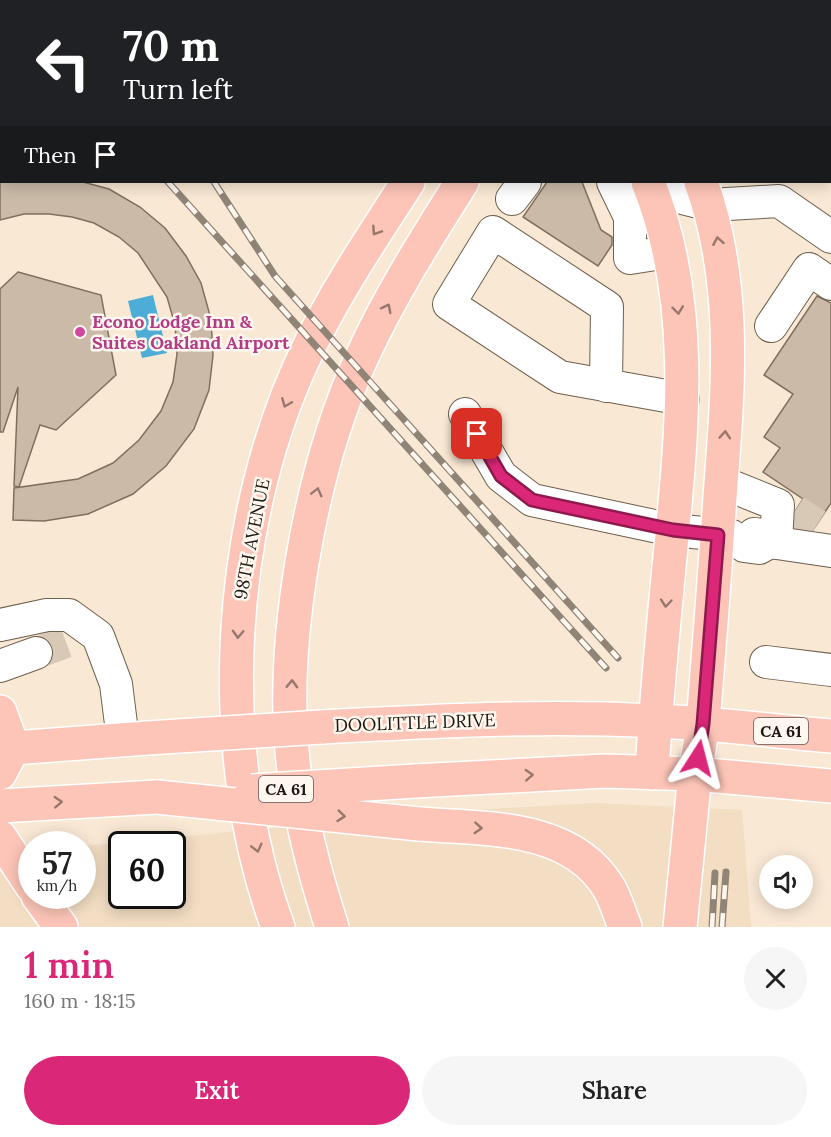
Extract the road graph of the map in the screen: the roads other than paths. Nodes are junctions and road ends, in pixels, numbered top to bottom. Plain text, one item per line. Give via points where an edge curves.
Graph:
1 (407, 183) edge
2 (461, 183) edge
3 (613, 183) edge
4 (649, 186) edge
5 (705, 193) edge
6 (831, 237) edge
7 (668, 252) junction
8 (831, 284) edge
9 (771, 326) dead end
10 (606, 386) junction
11 (683, 399) junction
12 (465, 414) dead end
13 (722, 482) junction
14 (809, 528) edge
15 (673, 530) junction
16 (725, 536) junction
17 (773, 542) junction
18 (0, 625) edge
19 (98, 636) junction
20 (63, 637) tunnel mouth
21 (0, 652) edge
22 (766, 662) dead end
23 (0, 666) edge
24 (831, 670) edge
25 (0, 712) edge
26 (655, 721) junction
27 (703, 724) junction
28 (831, 736) edge
29 (135, 739) junction
30 (4, 757) edge
31 (652, 773) junction
32 (695, 774) junction
33 (831, 786) edge
34 (157, 797) junction
35 (0, 806) edge
36 (0, 837) edge
37 (18, 865) edge
38 (48, 909) edge
39 (332, 919) edge
40 (61, 927) edge
41 (278, 927) edge
42 (625, 927) edge
43 (680, 927) edge

1 -> 41 main road, 98TH AVENUE via 354,264 310,345 276,428 252,519 239,605 236,687 241,764 252,829
39 -> 2 main road via 306,836 295,775 291,706 293,631 306,536 328,449 360,360 402,278
3 - 7 lane via 630,217 630,258
4 - 5 lane
4 - 7 main road
5 - 6 lane via 779,201
13 -> 5 main road via 729,347 727,290
7 -> 11 main road via 679,310
8 - 9 lane via 809,269
10 - 10 lane via 560,377 449,304 493,232 607,308
10 - 11 lane
11 - 15 main road
12 - 15 lane via 501,476 532,500
13 - 14 lane
13 - 16 main road
14 - 17 lane
14 - 17 lane
15 - 16 lane
15 -> 26 main road
16 - 17 lane via 744,546 759,548
16 - 27 main road
18 - 19 lane via 46,615 69,615
19 - 20 lane
19 - 29 lane
21 - 23 lane via 34,647
22 - 24 lane
25 - 30 main road
26 - 27 main road, DOOLITTLE DRIVE / CA 61
26 - 29 main road, DOOLITTLE DRIVE / CA 61, bridge via 410,722
26 - 31 main road
27 - 28 main road, DOOLITTLE DRIVE / CA 61
27 - 32 main road
29 - 30 main road, DOOLITTLE DRIVE / CA 61
31 - 32 main road, CA 61
34 -> 31 main road, CA 61, bridge via 605,771
32 - 33 main road, CA 61
32 - 43 main road
35 -> 34 main road, CA 61
34 -> 42 main road, bridge via 544,837 579,855 609,887
36 - 37 main road
38 - 40 main road

